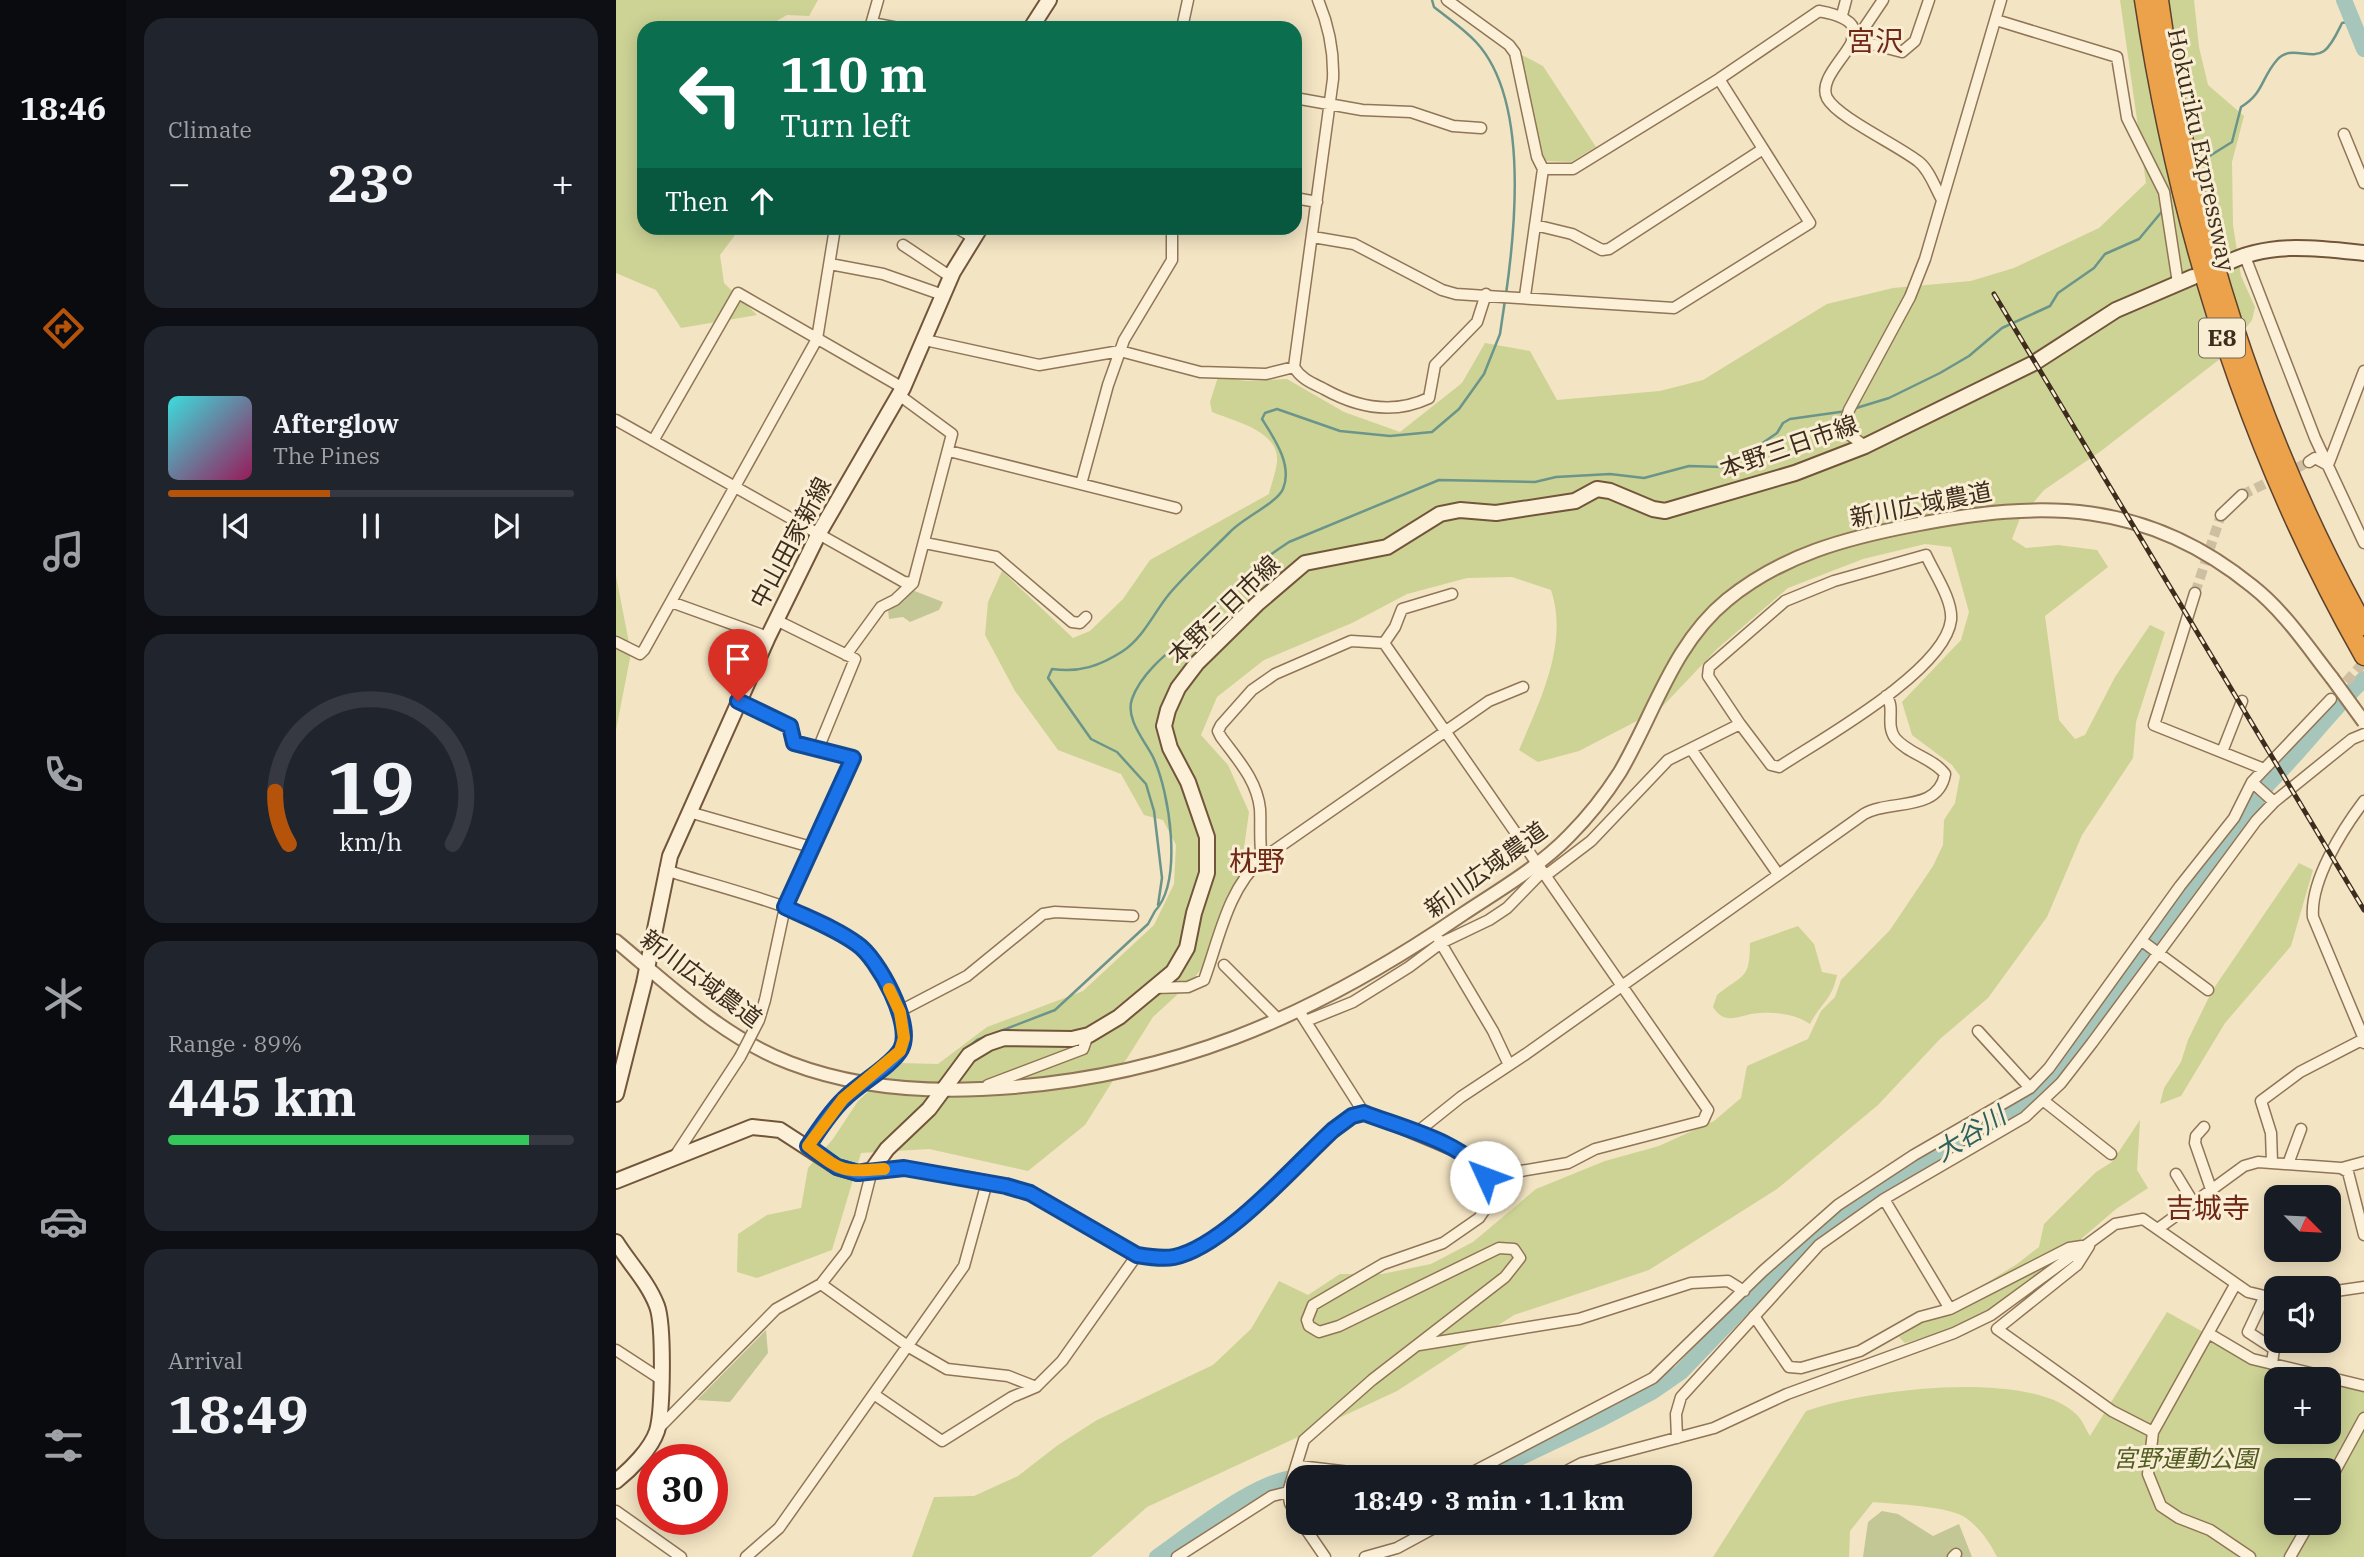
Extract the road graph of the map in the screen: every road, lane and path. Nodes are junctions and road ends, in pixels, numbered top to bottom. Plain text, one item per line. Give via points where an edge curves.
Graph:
1 (878, 0) edge
2 (1049, 0) edge
3 (1188, 0) edge
4 (1318, 0) edge
5 (1447, 0) edge
6 (1846, 0) edge
7 (1883, 0) edge
8 (1930, 0) edge
9 (2001, 0) edge
10 (2144, 0) edge
11 (2159, 0) edge
12 (1842, 16) junction
13 (1996, 20) junction
14 (872, 21) edge
15 (1036, 21) edge
16 (1184, 21) edge
17 (1854, 39) junction
18 (1719, 79) junction
19 (1302, 99) edge
20 (1331, 103) junction
21 (1481, 128) dead end
22 (2344, 134) dead end
23 (1763, 149) junction
24 (1543, 169) junction
25 (2364, 183) edge
26 (1941, 198) junction
27 (1302, 199) edge
28 (1317, 202) junction
29 (1535, 225) junction
30 (834, 235) edge
31 (976, 235) edge
32 (1172, 235) edge
33 (1313, 237) junction
34 (903, 245) dead end
35 (2364, 253) edge
36 (2244, 254) junction
37 (830, 264) junction
38 (2225, 264) dead end
39 (951, 277) junction
40 (2193, 277) dead end
41 (2178, 283) junction
42 (1486, 294) junction
43 (943, 295) junction
44 (1525, 296) junction
45 (817, 339) junction
46 (925, 340) junction
47 (1121, 351) junction
48 (1294, 367) junction
49 (2364, 371) edge
50 (901, 391) junction
51 (616, 421) edge
52 (653, 441) junction
53 (1865, 446) junction
54 (949, 451) junction
55 (2309, 462) tunnel mouth
56 (2328, 465) junction
57 (1081, 484) junction
58 (734, 487) junction
59 (2242, 495) tunnel mouth
60 (1176, 508) dead end
61 (2221, 515) tunnel mouth
62 (819, 533) junction
63 (925, 543) junction
64 (2364, 543) edge
65 (913, 583) junction
66 (2195, 593) tunnel mouth
67 (1452, 594) dead end
68 (671, 602) junction
69 (1086, 617) dead end
70 (776, 620) junction
71 (2364, 626) edge
72 (768, 637) junction
73 (616, 642) edge
74 (1384, 643) junction
75 (846, 655) junction
76 (2364, 656) edge
77 (1523, 687) dead end
78 (1886, 696) junction
79 (2331, 699) tunnel mouth
80 (738, 701) junction
81 (2242, 701) dead end
82 (2364, 722) edge
83 (1740, 724) junction
84 (1444, 732) junction
85 (2364, 734) edge
86 (1691, 748) junction
87 (818, 749) junction
88 (2222, 752) junction
89 (2264, 769) junction
90 (2252, 782) junction
91 (2364, 801) edge
92 (2274, 802) junction
93 (689, 812) junction
94 (810, 847) junction
95 (1262, 859) junction
96 (665, 870) junction
97 (1541, 871) junction
98 (1778, 874) junction
99 (785, 907) junction
100 (1133, 916) dead end
101 (1438, 938) junction
102 (616, 941) edge
103 (2142, 941) junction
104 (2158, 953) junction
105 (1224, 965) dead end
106 (647, 968) junction
107 (1621, 986) junction
108 (1155, 988) junction
109 (2208, 990) dead end
110 (900, 1012) junction
111 (1303, 1016) junction
112 (1279, 1020) junction
113 (1978, 1031) dead end
114 (1087, 1035) junction
115 (2364, 1041) edge
116 (1509, 1065) junction
117 (2030, 1088) junction
118 (978, 1089) junction
119 (944, 1090) junction
120 (616, 1094) edge
121 (2044, 1101) junction
122 (1364, 1113) junction
123 (2204, 1127) dead end
124 (2301, 1129) dead end
125 (1416, 1133) junction
126 (808, 1146) junction
127 (2111, 1154) dead end
128 (672, 1160) junction
129 (2364, 1162) edge
130 (2272, 1163) junction
131 (2288, 1164) junction
132 (2341, 1168) junction
133 (872, 1170) junction
134 (2176, 1174) dead end
135 (1486, 1177) junction
136 (616, 1181) edge
137 (987, 1182) junction
138 (2211, 1189) junction
139 (1884, 1199) junction
140 (2359, 1199) edge
141 (2193, 1202) junction
142 (2160, 1228) junction
143 (2364, 1235) edge
144 (616, 1242) edge
145 (2089, 1242) junction
146 (1137, 1255) junction
147 (821, 1284) junction
148 (2235, 1284) junction
149 (2364, 1287) edge
150 (2341, 1290) edge
151 (1744, 1292) junction
152 (2264, 1298) joint
153 (1950, 1309) junction
154 (1754, 1316) junction
155 (2207, 1333) junction
156 (2264, 1342) edge
157 (1419, 1345) junction
158 (909, 1347) junction
159 (616, 1350) edge
160 (2273, 1353) edge
161 (2272, 1363) junction
162 (660, 1378) junction
163 (2364, 1386) edge
164 (1035, 1387) junction
165 (875, 1395) junction
166 (2364, 1418) edge
167 (657, 1430) junction
168 (2153, 1432) junction
169 (1677, 1438) junction
170 (2341, 1460) edge
171 (1298, 1465) edge
172 (1486, 1465) edge
173 (1578, 1465) edge
174 (616, 1481) edge
175 (1286, 1493) edge
176 (616, 1511) edge
177 (1310, 1535) edge
178 (1421, 1535) edge
179 (2303, 1535) edge
180 (681, 1557) edge
181 (746, 1557) edge
182 (1177, 1557) edge
183 (1325, 1557) edge
184 (1365, 1557) edge
185 (2250, 1557) edge
186 (2290, 1557) edge

1 - 14 street
2 - 15 main road
3 - 16 street
4 - 20 street via 1334,55
5 - 24 street via 1515,53
6 - 12 street
7 - 17 street
8 - 17 street via 1916,41 1902,52
9 - 13 street
10 - 76 highway, Hokuriku Expressway / E8 via 2185,212 2225,347 2280,489
11 - 71 highway, Hokuriku Expressway / E8 via 2199,209 2244,355 2293,482
12 - 17 street via 1851,24
12 - 18 street via 1819,11
13 - 26 street
13 - 41 street via 2117,57 2127,118 2164,192
17 - 26 street via 1829,77 1828,99 1843,114 1922,164
18 - 23 street
18 - 24 street via 1573,169
19 - 20 street
20 - 21 street via 1362,110 1411,111 1453,126
20 - 28 street
22 - 25 street
23 - 29 street via 1609,249
23 - 44 street via 1810,223 1733,272 1674,308
24 - 29 street
26 - 53 street via 1910,297 1849,410 1843,430
27 - 28 street
28 - 33 street
29 - 44 street
30 - 37 street
31 - 39 main road, 中山田家新線
32 - 47 street via 1172,260
33 - 42 street via 1354,244 1442,290
33 - 48 street
34 - 39 street
35 - 36 main road via 2312,247
36 - 38 main road
36 - 56 street
37 - 43 street via 883,274
37 - 45 street
39 - 43 main road, 中山田家新線
40 - 41 main road, 本野三日市線
41 - 53 main road, 本野三日市線 via 2116,310 2034,363
42 - 44 street
42 - 48 street via 1477,322 1435,365 1429,398 1420,402 1378,409 1345,401 1300,376
43 - 46 main road, 中山田家新線
45 - 50 street
45 - 52 street via 738,293
45 - 58 street
46 - 47 street via 1038,365
46 - 50 main road, 中山田家新線
47 - 48 street via 1200,372 1266,374
47 - 57 street
49 - 56 street
50 - 54 street via 952,434
50 - 62 main road, 中山田家新線
51 - 52 street
52 - 58 street
53 - 108 main road, 本野三日市線 via 1665,511 1597,489 1575,501 1496,513 1460,510 1440,514 1387,547 1305,563 1197,663 1168,710 1164,726 1170,748 1208,837 1207,873 1187,948 1173,972
54 - 57 street
54 - 63 street
55 - 56 street via 2315,458
56 - 64 street
57 - 60 street
58 - 62 street
58 - 68 street
59 - 61 street
62 - 65 street
62 - 70 main road, 中山田家新線
63 - 65 street
63 - 69 street via 996,557 1072,622 1080,623
65 - 75 street via 881,607
66 - 88 street via 2154,725
67 - 74 street via 1402,609
68 - 72 street
68 - 73 street via 640,654
70 - 72 main road, 中山田家新線
70 - 75 street
72 - 80 main road, 中山田家新線
74 - 84 street
74 - 95 street via 1351,641 1275,674 1252,690 1221,725 1221,737 1254,785
75 - 87 street via 855,659
77 - 84 street via 1489,701
78 - 83 street via 1779,767 1771,765
78 - 83 street via 1917,671 1947,633 1951,618 1947,600 1926,555 1834,581 1785,601 1709,667 1708,676
78 - 98 street via 1891,704 1889,725 1897,740 1941,769 1944,779 1928,798 1908,805 1877,806
79 - 89 street
80 - 87 street via 790,726 794,743
80 - 93 main road, 中山田家新線
81 - 88 street
82 - 97 street, 新川広域農道, bridge via 2284,616 2220,563 2170,536 2120,519 2070,509 1977,513 1871,533 1807,552 1763,574 1723,603 1675,663 1613,780
83 - 86 street
84 - 95 street
84 - 97 street
85 - 92 street
86 - 97 street via 1668,760 1591,841
86 - 98 street
87 - 94 street via 853,758
88 - 89 street
89 - 90 street
90 - 92 street
90 - 103 street via 2234,818
91 - 115 street via 2339,837 2312,898 2313,917
92 - 104 street
93 - 94 street
93 - 96 main road, 中山田家新線
94 - 99 street
95 - 108 street via 1236,890 1204,980 1188,987
96 - 99 street
96 - 106 main road, 中山田家新線
97 - 101 street, 新川広域農道
97 - 101 street via 1507,908
97 - 107 street
98 - 107 street
99 - 110 street via 860,946
99 - 128 street, bridge via 760,1020
100 - 110 street via 1043,914 967,976
101 - 111 street, 新川広域農道
101 - 116 street
102 - 106 street, 新川広域農道
103 - 104 street
103 - 117 street
104 - 109 street
104 - 121 street
105 - 112 street
106 - 119 street, 新川広域農道 via 722,1027 788,1062 839,1077
106 - 120 main road, 中山田家新線
107 - 116 street
107 - 135 street via 1708,1115 1703,1121 1595,1149 1568,1163
108 - 114 main road, 本野三日市線 via 1105,1027
110 - 126 street, bridge via 904,1038 900,1051 843,1099
111 - 112 street, 新川広域農道
111 - 122 street
112 - 118 street, 新川広域農道 via 1233,1040 1125,1072 1027,1087
113 - 117 street
114 - 118 street via 1083,1049
114 - 119 main road, 本野三日市線 via 1004,1038 989,1043 969,1055
115 - 130 street via 2300,1072 2261,1101 2271,1133
116 - 125 street
117 - 151 street via 1838,1205
118 - 119 street, 新川広域農道
119 - 133 main road, 本野三日市線
121 - 127 street
121 - 139 street via 2025,1117
122 - 125 street
122 - 146 street via 1333,1130 1219,1236 1174,1257
123 - 138 street via 2195,1143
124 - 131 street
125 - 135 street via 1471,1158
126 - 128 main road via 780,1130 752,1127
126 - 133 main road via 837,1167 858,1173
128 - 136 main road
129 - 132 street
130 - 131 street
130 - 138 street via 2244,1166
131 - 132 street
132 - 140 street
133 - 137 street via 904,1168
133 - 147 street via 846,1252
134 - 141 street
135 - 157 street via 1490,1202 1479,1218 1443,1242 1383,1265 1313,1305 1307,1320 1319,1332 1339,1326 1493,1251 1514,1249 1520,1258 1506,1277
137 - 146 street via 1030,1193
137 - 158 street via 964,1266
138 - 141 street
139 - 153 street
139 - 154 street via 1819,1245
140 - 143 street
141 - 142 street
142 - 145 street via 2133,1219 2115,1224
142 - 148 street
144 - 162 main road via 658,1310
145 - 153 street
145 - 168 street via 2077,1265 1997,1329 2112,1411
145 - 169 street via 1991,1315 1954,1333 1787,1394 1714,1428
146 - 164 street via 1062,1361
147 - 158 street
147 - 167 street via 776,1309
148 - 152 street
148 - 155 street
149 - 150 street
151 - 157 street via 1728,1281 1691,1283 1579,1319
151 - 172 street via 1653,1378
152 - 156 street via 2248,1332
153 - 154 street via 1920,1317 1860,1351 1801,1368 1789,1367
154 - 169 street via 1681,1397
155 - 161 street via 2252,1359
155 - 168 street
157 - 171 street via 1304,1440
158 - 164 street via 947,1369 1008,1376
158 - 165 street
159 - 162 street
160 - 161 street
161 - 163 street
162 - 167 main road
164 - 165 street via 942,1441
165 - 181 street via 779,1528
166 - 170 street
167 - 174 main road
168 - 185 street via 2148,1474 2161,1506 2210,1530
169 - 173 street
175 - 182 street via 1272,1496
176 - 180 street
177 - 183 street
178 - 184 street
179 - 186 street

